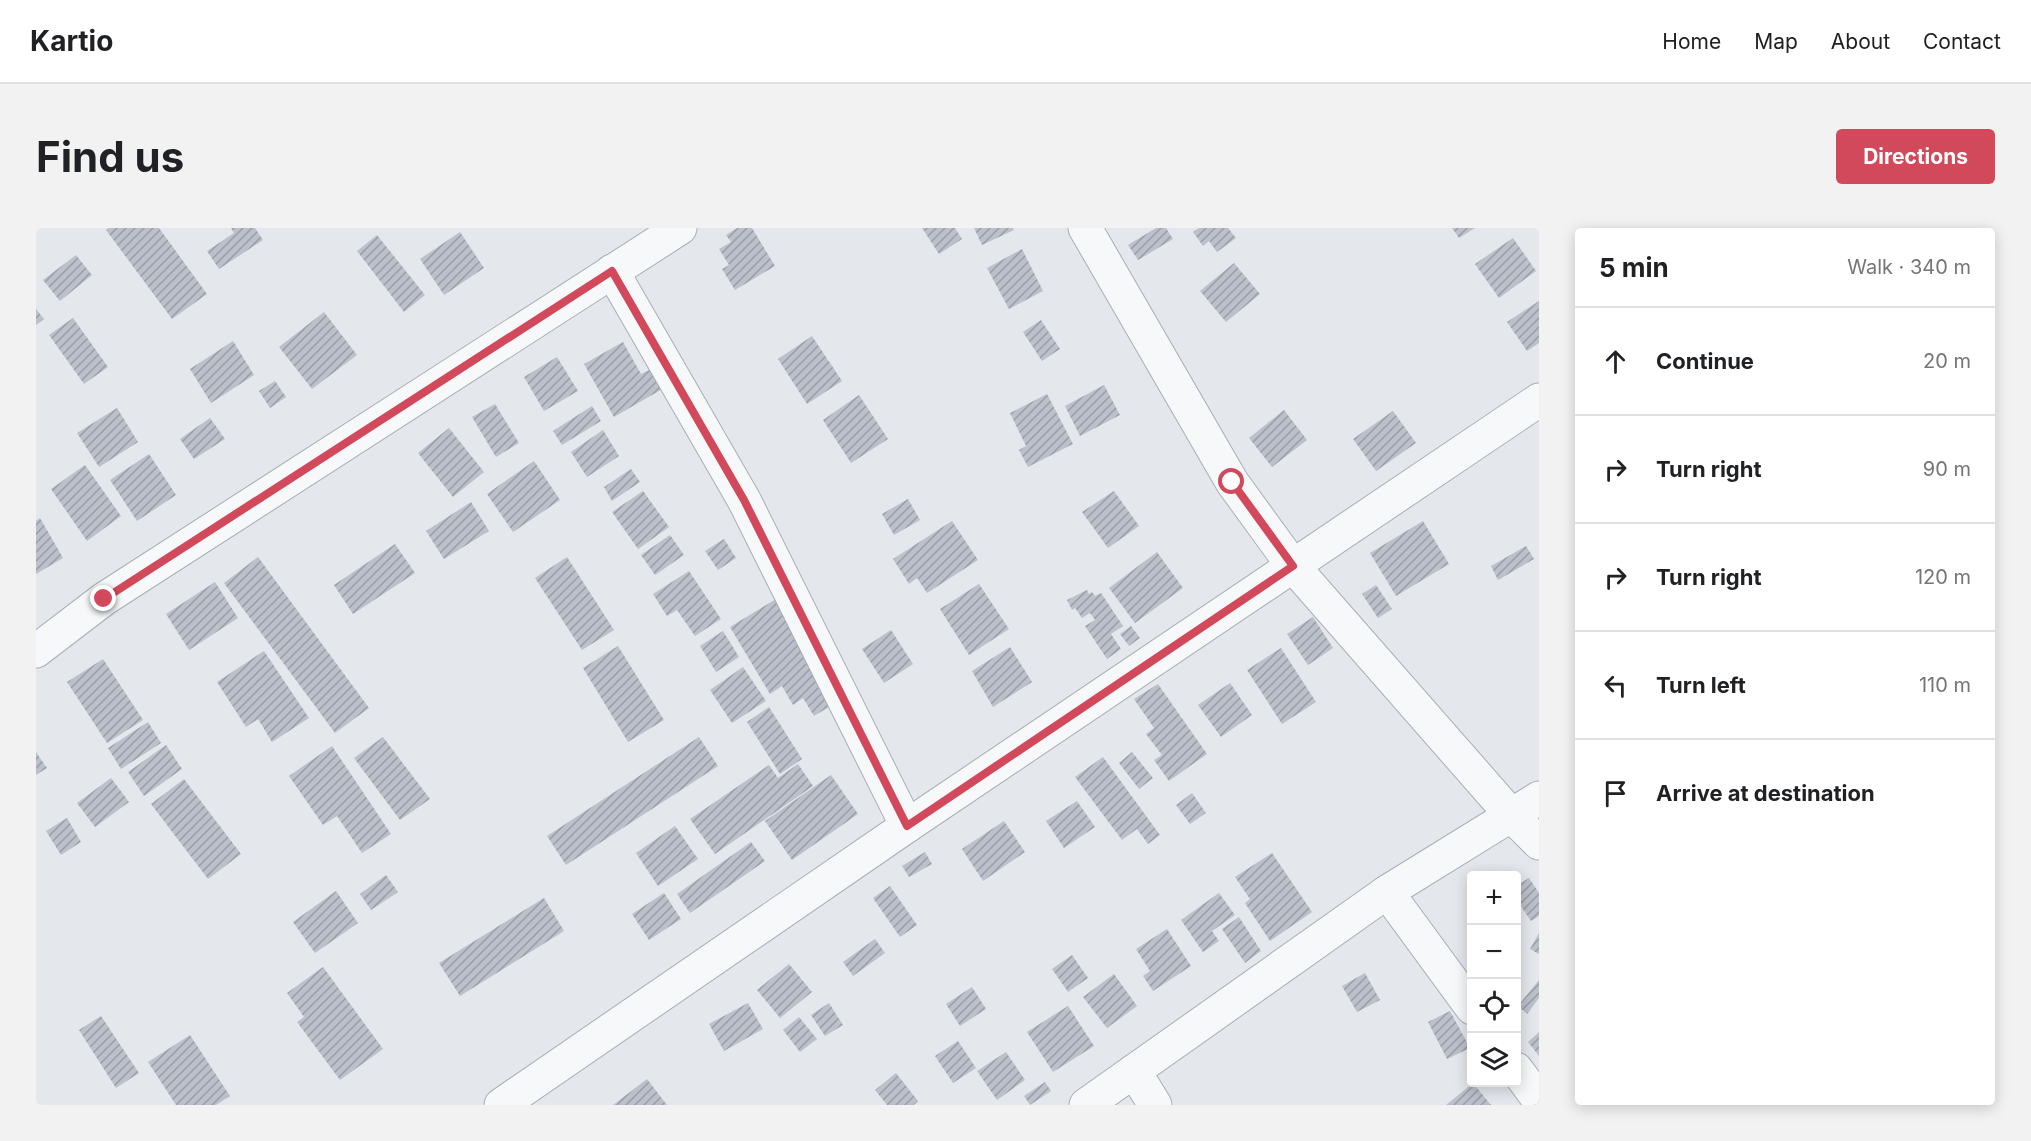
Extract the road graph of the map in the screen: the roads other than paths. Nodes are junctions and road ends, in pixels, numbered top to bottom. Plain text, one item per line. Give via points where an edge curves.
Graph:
1 (680, 228) edge
2 (1085, 228) edge
3 (612, 271) junction
4 (1539, 400) edge
5 (1293, 566) junction
6 (36, 651) edge
7 (1539, 798) edge
8 (1512, 816) junction
9 (907, 826) junction
10 (1539, 843) edge
11 (1387, 892) junction
12 (1467, 1001) edge
13 (1134, 1071) junction
14 (1521, 1076) edge
15 (1539, 1100) edge
16 (501, 1105) edge
17 (1086, 1105) edge
18 (1155, 1105) edge

1 - 3 street
2 - 5 street via 1232,482
3 - 6 street via 104,599
3 - 9 street via 744,500
4 - 5 street
5 - 8 street
5 - 9 street
7 - 8 street
8 - 10 street
8 - 11 street
9 - 16 street
11 - 12 street
11 - 13 street
13 - 17 street
13 - 18 street
14 - 15 street

